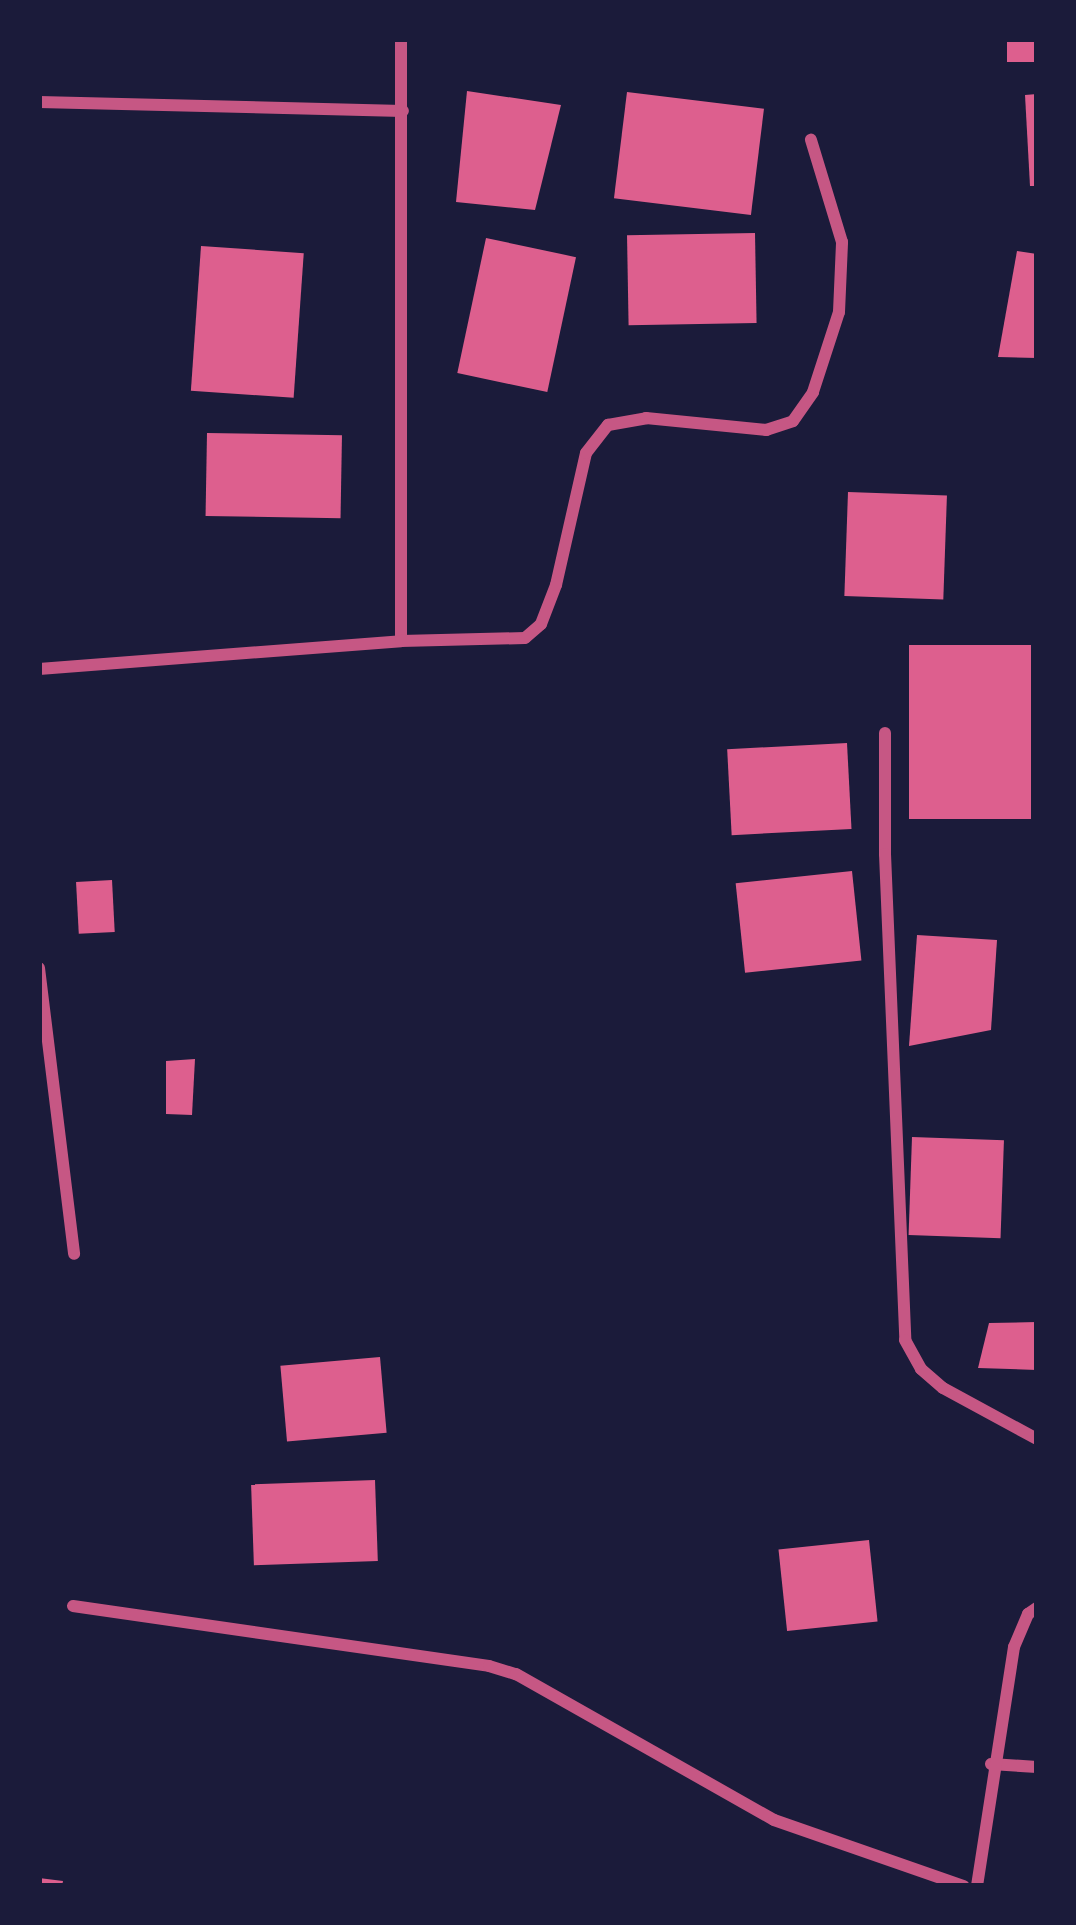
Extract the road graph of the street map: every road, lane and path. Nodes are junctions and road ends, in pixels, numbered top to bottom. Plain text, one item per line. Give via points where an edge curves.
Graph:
1 (401, 39) edge
2 (39, 102) edge
3 (403, 112) junction
4 (811, 140) dead end
5 (401, 641) junction
6 (39, 669) edge
7 (885, 733) dead end
8 (39, 968) edge
9 (74, 1254) dead end
10 (1037, 1439) edge
11 (73, 1606) dead end
12 (1037, 1608) edge
13 (992, 1764) junction
14 (1037, 1767) edge
15 (964, 1886) edge
16 (976, 1886) edge

1 - 3 street
2 - 3 street
3 - 5 street
4 - 5 street via 842,242 839,311 813,392 793,421 766,430 646,418 608,425 586,452 541,624 525,638
5 - 6 street
7 - 10 street via 905,1340 943,1388
8 - 9 street
11 - 15 street via 516,1674 774,1820
12 - 13 street via 1014,1647
13 - 14 street
13 - 16 street

